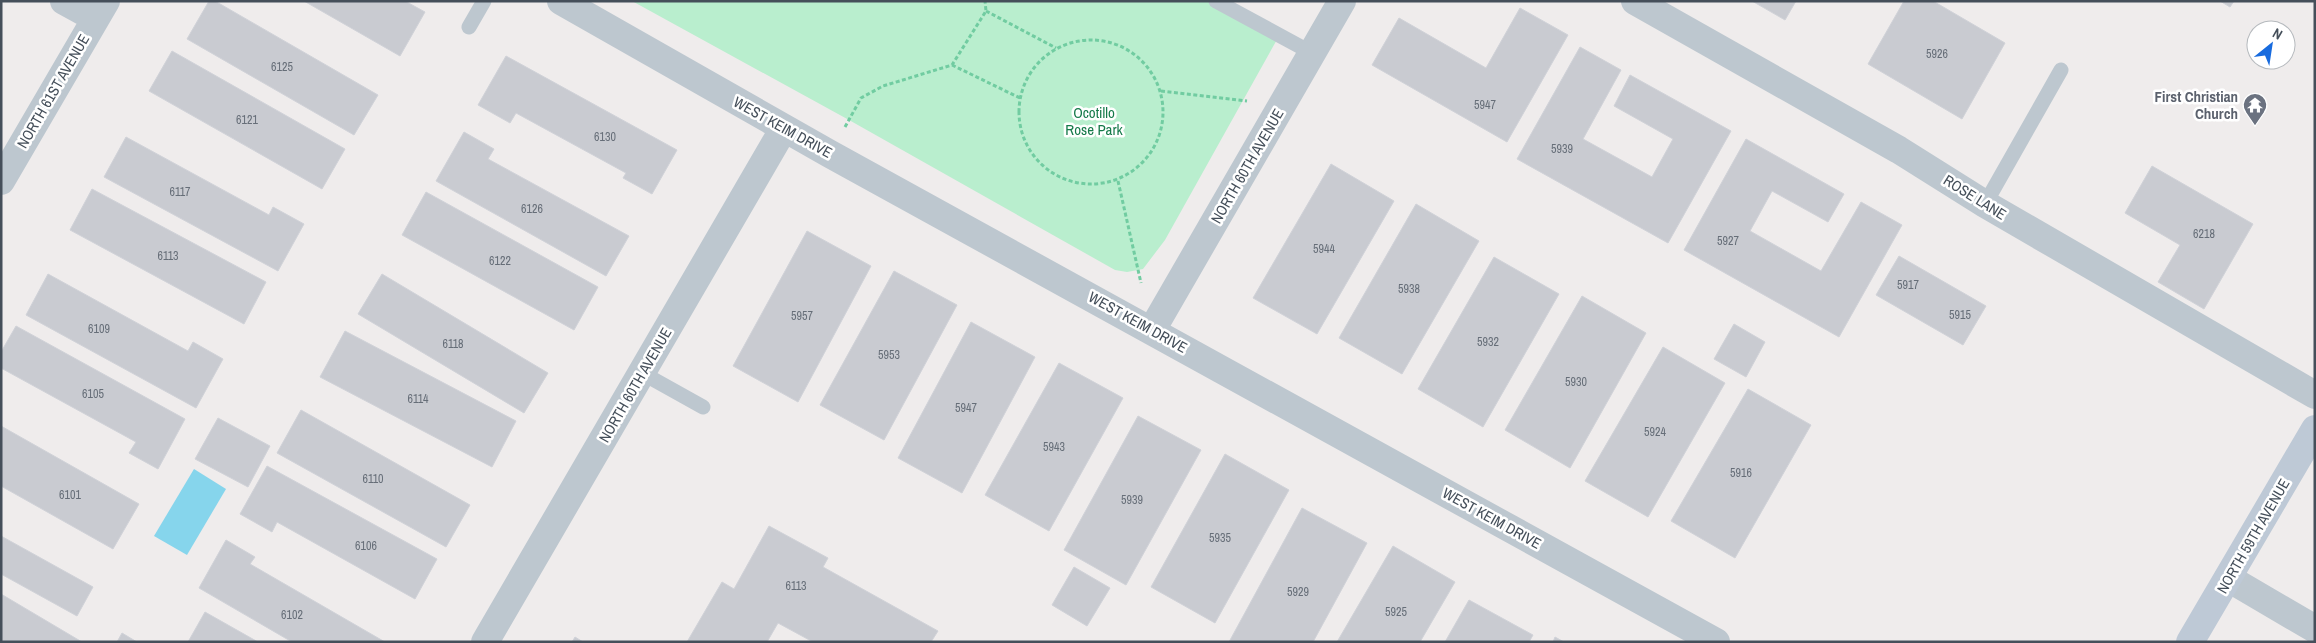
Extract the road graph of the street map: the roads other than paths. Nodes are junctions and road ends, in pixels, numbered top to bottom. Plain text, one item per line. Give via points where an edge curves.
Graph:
1 (64, 1) edge
2 (484, 1) edge
3 (560, 1) edge
4 (1216, 1) edge
5 (1342, 1) edge
6 (1635, 1) edge
7 (100, 10) edge
8 (469, 27) dead end
9 (1312, 53) junction
10 (2061, 70) dead end
11 (784, 128) junction
12 (1, 181) edge
13 (1985, 204) junction
14 (1152, 330) junction
15 (642, 373) junction
16 (2315, 395) edge
17 (703, 407) dead end
18 (2315, 429) edge
19 (2228, 578) junction
20 (2315, 628) edge
21 (485, 642) edge
22 (1716, 642) edge
23 (2190, 642) edge

1 - 7 street
2 - 8 lane
3 - 11 street, WEST KEIM DRIVE
4 - 9 lane
5 - 9 street, NORTH 60TH AVENUE
6 - 13 street, ROSE LANE via 1899,150
7 - 12 street, NORTH 61ST AVENUE
9 - 14 street, NORTH 60TH AVENUE
10 - 13 lane
11 - 14 street, WEST KEIM DRIVE
11 - 15 street, NORTH 60TH AVENUE
13 - 16 street, ROSE LANE
14 - 22 street, WEST KEIM DRIVE
15 - 17 lane
15 - 21 street, NORTH 60TH AVENUE
18 - 19 main road, NORTH 59TH AVENUE
19 - 20 street
19 - 23 main road, NORTH 59TH AVENUE

